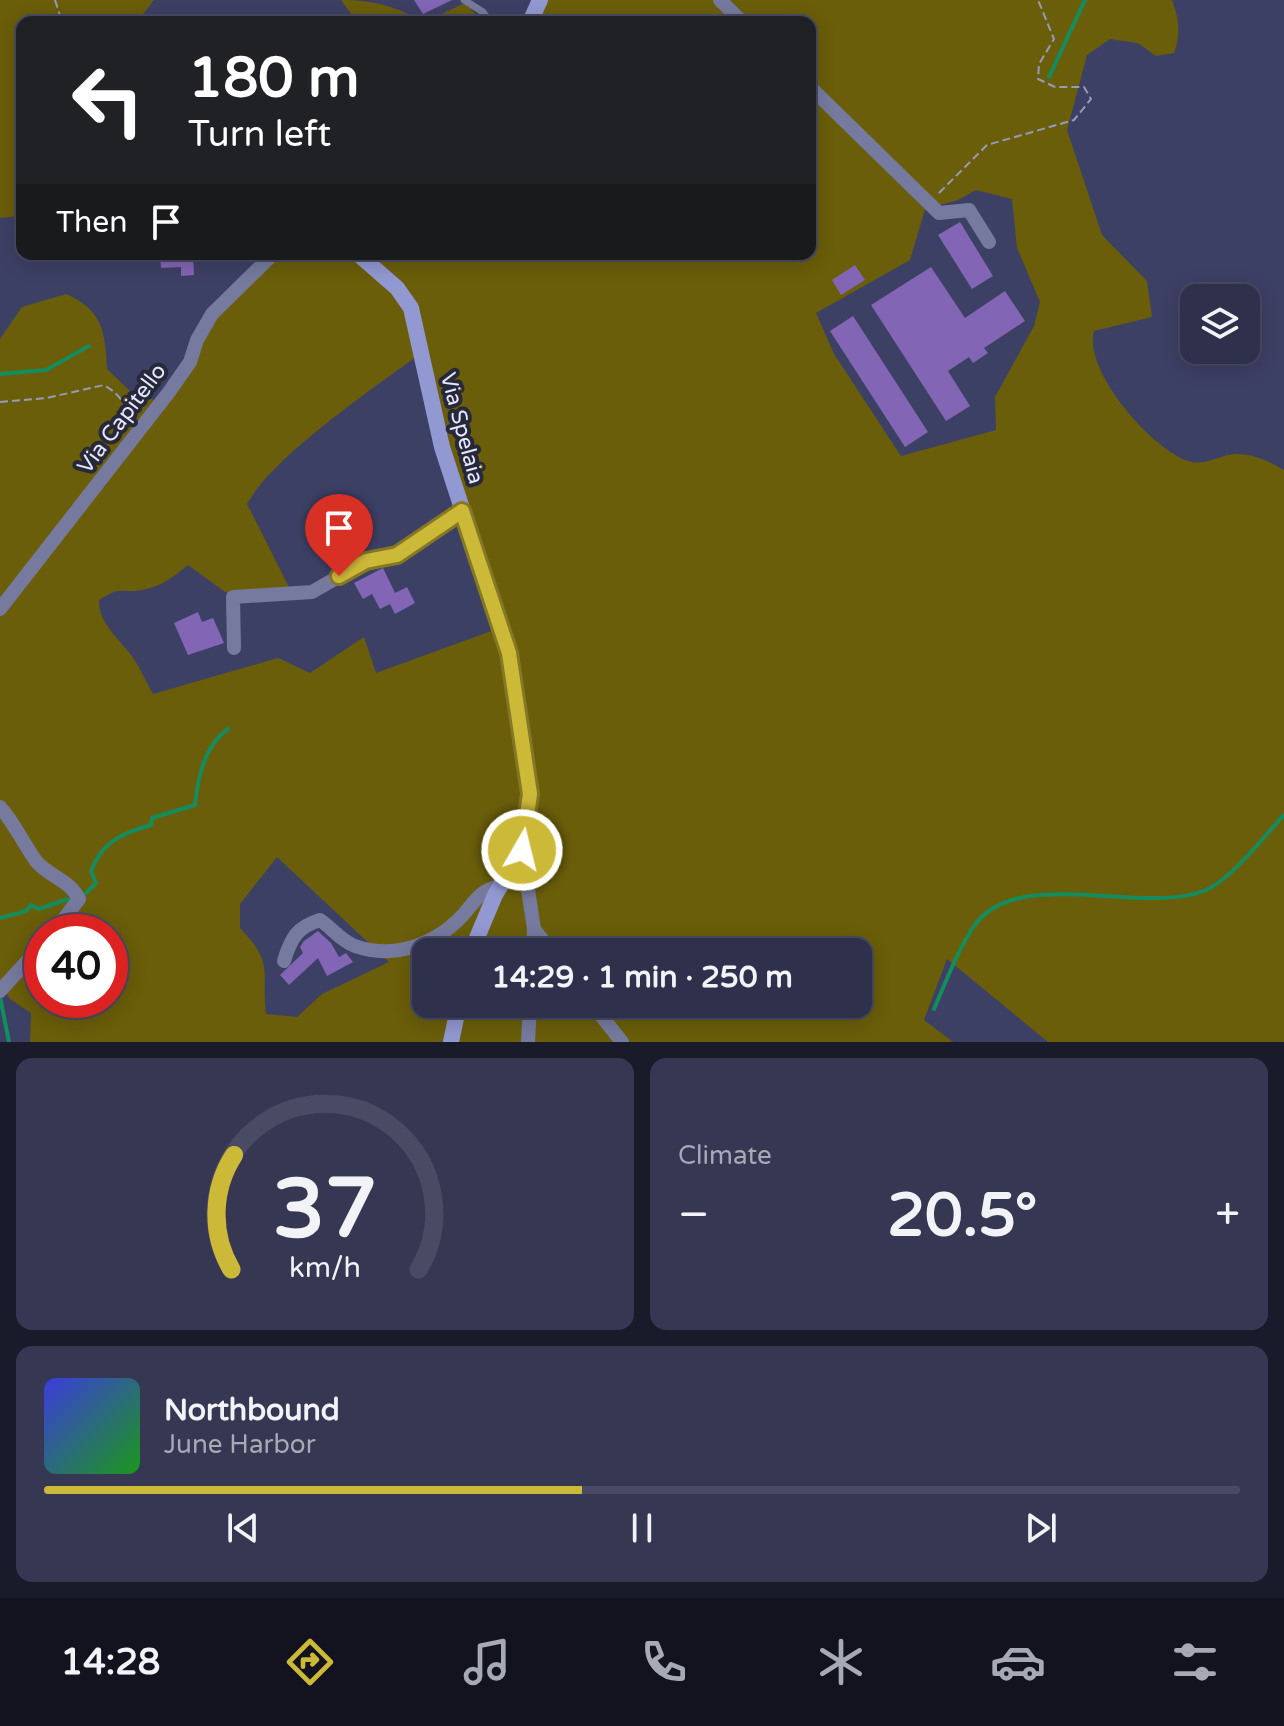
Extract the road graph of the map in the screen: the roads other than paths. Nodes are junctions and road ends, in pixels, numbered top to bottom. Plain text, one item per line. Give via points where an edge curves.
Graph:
1 (464, 0) edge
2 (720, 0) edge
3 (486, 16) edge
4 (736, 16) edge
5 (816, 93) edge
6 (989, 242) dead end
7 (267, 260) edge
8 (365, 260) edge
9 (462, 511) junction
10 (0, 609) edge
11 (234, 648) dead end
12 (0, 807) edge
13 (522, 850) junction
14 (500, 886) junction
15 (68, 914) edge
16 (534, 929) junction
17 (477, 938) edge
18 (534, 938) edge
19 (541, 938) edge
20 (284, 961) dead end
21 (24, 965) edge
22 (0, 991) edge
23 (456, 1018) edge
24 (529, 1018) edge
25 (603, 1018) edge
26 (451, 1042) edge
27 (528, 1042) edge
28 (622, 1042) edge

1 - 3 lane
2 - 4 street
5 - 6 street via 939,213 969,210
7 - 10 street, Via Capitello via 212,314 169,392
8 - 9 street, Via Spelaia via 411,308
9 - 11 street via 397,555 366,561 312,592 233,597
9 - 13 street, Via Spelaia via 509,653 530,794
12 - 15 street via 38,863 72,886 79,899
13 - 14 street, Via Spelaia
13 - 16 street
14 - 17 street, Via Spelaia
14 - 20 street via 484,889 442,936 421,947 355,946 320,920 301,926
16 - 18 street
16 - 19 street
21 - 22 street
23 - 26 street
24 - 27 street
25 - 28 street

